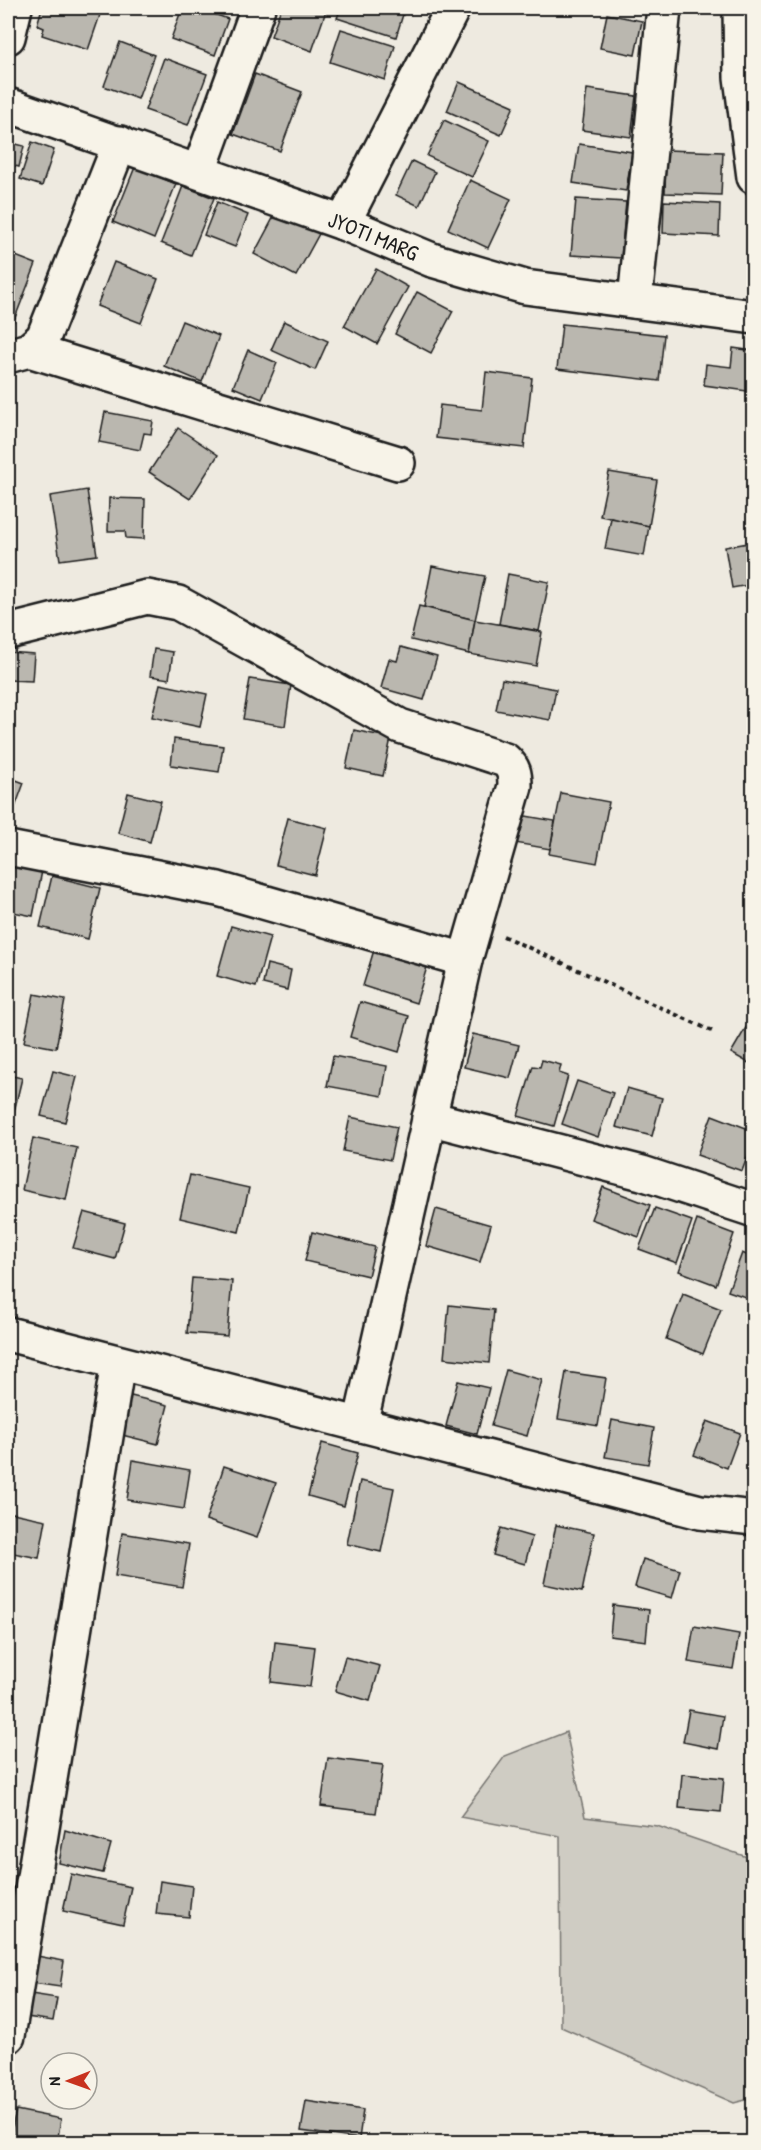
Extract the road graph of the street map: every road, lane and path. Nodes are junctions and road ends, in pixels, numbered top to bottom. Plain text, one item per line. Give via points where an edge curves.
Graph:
1 (15, 8) edge
2 (258, 8) edge
3 (453, 8) edge
4 (664, 8) edge
5 (740, 8) edge
6 (8, 37) edge
7 (8, 105) edge
8 (120, 143) junction
9 (199, 171) junction
10 (753, 177) edge
11 (343, 223) junction
12 (634, 301) junction
13 (753, 316) edge
14 (18, 352) edge
15 (398, 463) dead end
16 (8, 632) edge
17 (8, 848) edge
18 (475, 923) junction
19 (465, 960) junction
20 (712, 1031) dead end
21 (429, 1118) junction
22 (753, 1210) edge
23 (8, 1334) edge
24 (118, 1363) junction
25 (360, 1425) junction
26 (753, 1518) edge
27 (8, 2036) edge

1 - 6 street
2 - 9 street
3 - 11 street
4 - 12 street
5 - 10 street via 741,76
7 - 8 street, JYOTI MARG
8 - 9 street, JYOTI MARG
8 - 14 street via 43,338
9 - 11 street, JYOTI MARG
11 - 12 street, JYOTI MARG via 432,260 525,287
12 - 13 street, JYOTI MARG
14 - 15 street
16 - 18 street via 147,597 171,601 400,726 505,760 512,765 515,786
17 - 19 street via 218,889
18 - 19 street
18 - 20 path
19 - 21 street
21 - 22 street via 642,1173
21 - 25 street
23 - 24 street
24 - 25 street
24 - 27 street
25 - 26 street via 700,1512

